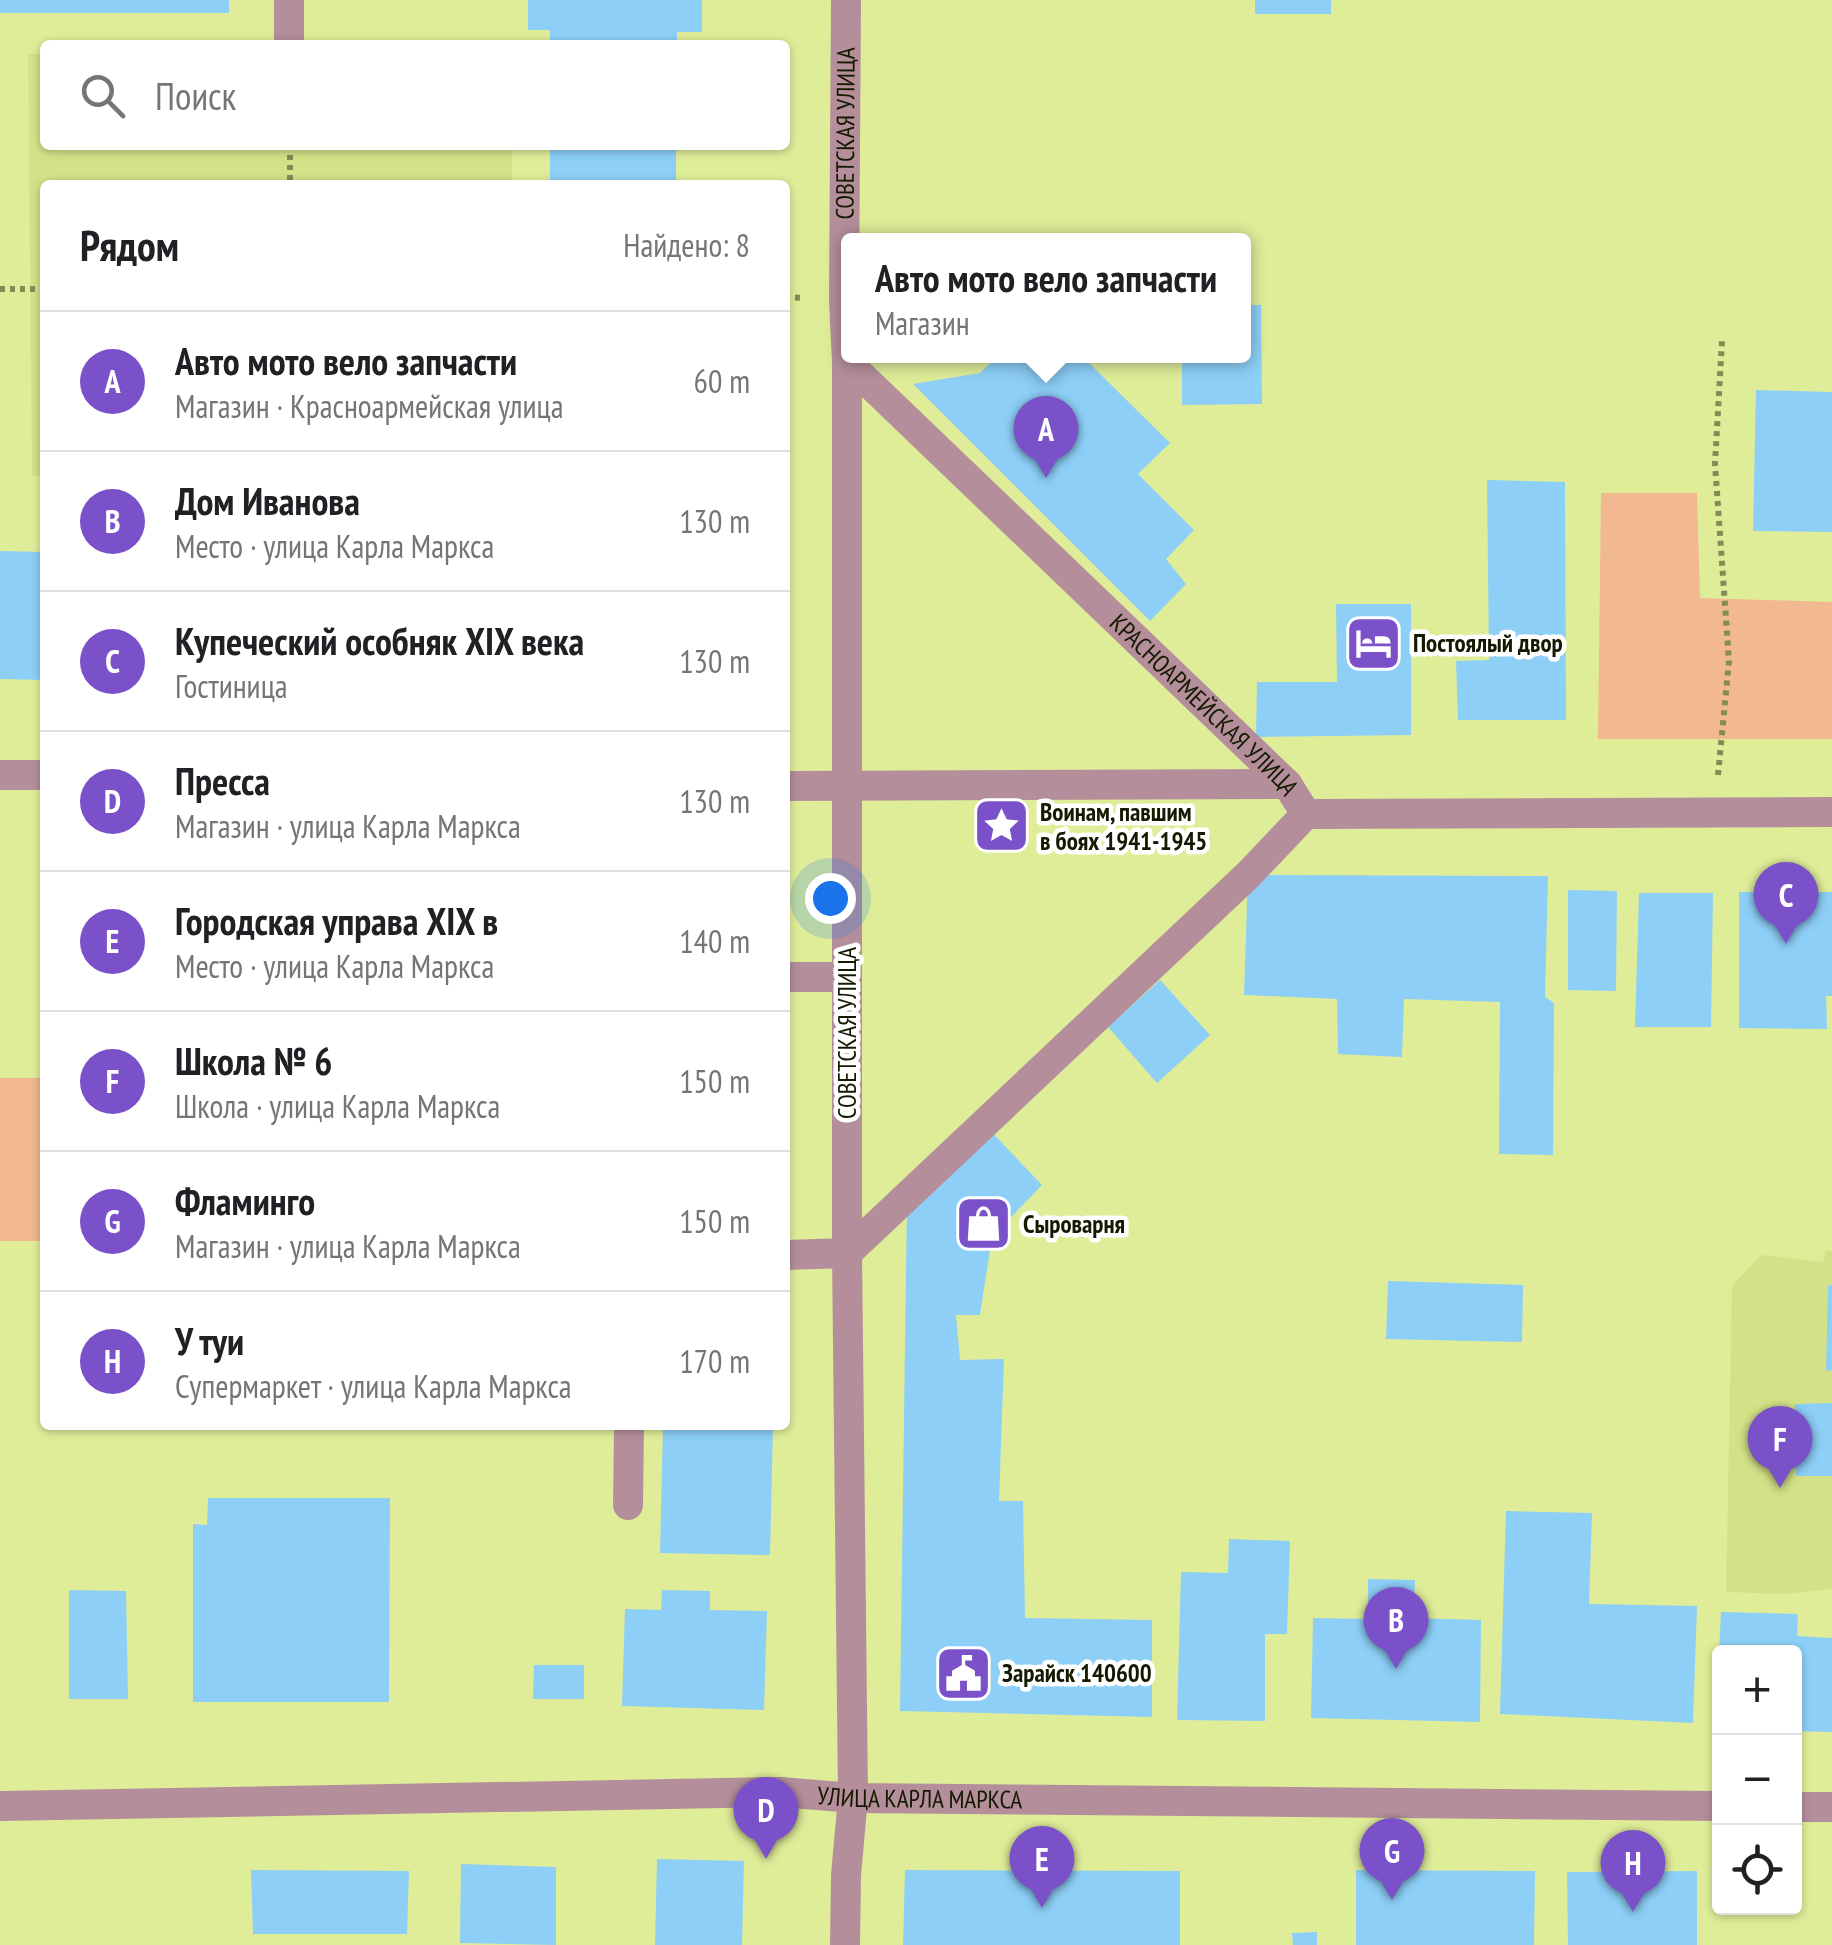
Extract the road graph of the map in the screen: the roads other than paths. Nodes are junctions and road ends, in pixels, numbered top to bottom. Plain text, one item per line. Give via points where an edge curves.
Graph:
1 (289, 0) edge
2 (846, 0) edge
3 (289, 40) edge
4 (844, 233) edge
5 (847, 363) edge
6 (848, 363) edge
7 (0, 775) edge
8 (40, 775) edge
9 (1287, 784) junction
10 (790, 786) edge
11 (847, 786) junction
12 (1832, 812) edge
13 (1306, 814) junction
14 (790, 977) edge
15 (847, 977) junction
16 (847, 1253) junction
17 (790, 1255) edge
18 (630, 1430) edge
19 (628, 1505) dead end
20 (853, 1798) junction
21 (0, 1806) edge
22 (1712, 1806) edge
23 (1802, 1807) edge
24 (1832, 1807) edge
25 (845, 1945) edge

1 - 3 street
2 - 4 street, СОВЕТСКАЯ УЛИЦА
5 - 11 street, СОВЕТСКАЯ УЛИЦА
6 - 9 street, КРАСНОАРМЕЙСКАЯ УЛИЦА
7 - 8 street
9 - 11 street
9 - 13 street, КРАСНОАРМЕЙСКАЯ УЛИЦА
10 - 11 street
11 - 15 street, СОВЕТСКАЯ УЛИЦА
12 - 13 street, КРАСНОАРМЕЙСКАЯ УЛИЦА
13 - 16 street
14 - 15 street
15 - 16 street, СОВЕТСКАЯ УЛИЦА
16 - 17 street
16 - 20 street, СОВЕТСКАЯ УЛИЦА
18 - 19 street
20 - 21 street, УЛИЦА КАРЛА МАРКСА via 780,1792
20 - 22 street, УЛИЦА КАРЛА МАРКСА
20 - 25 street, СОВЕТСКАЯ УЛИЦА
23 - 24 street

